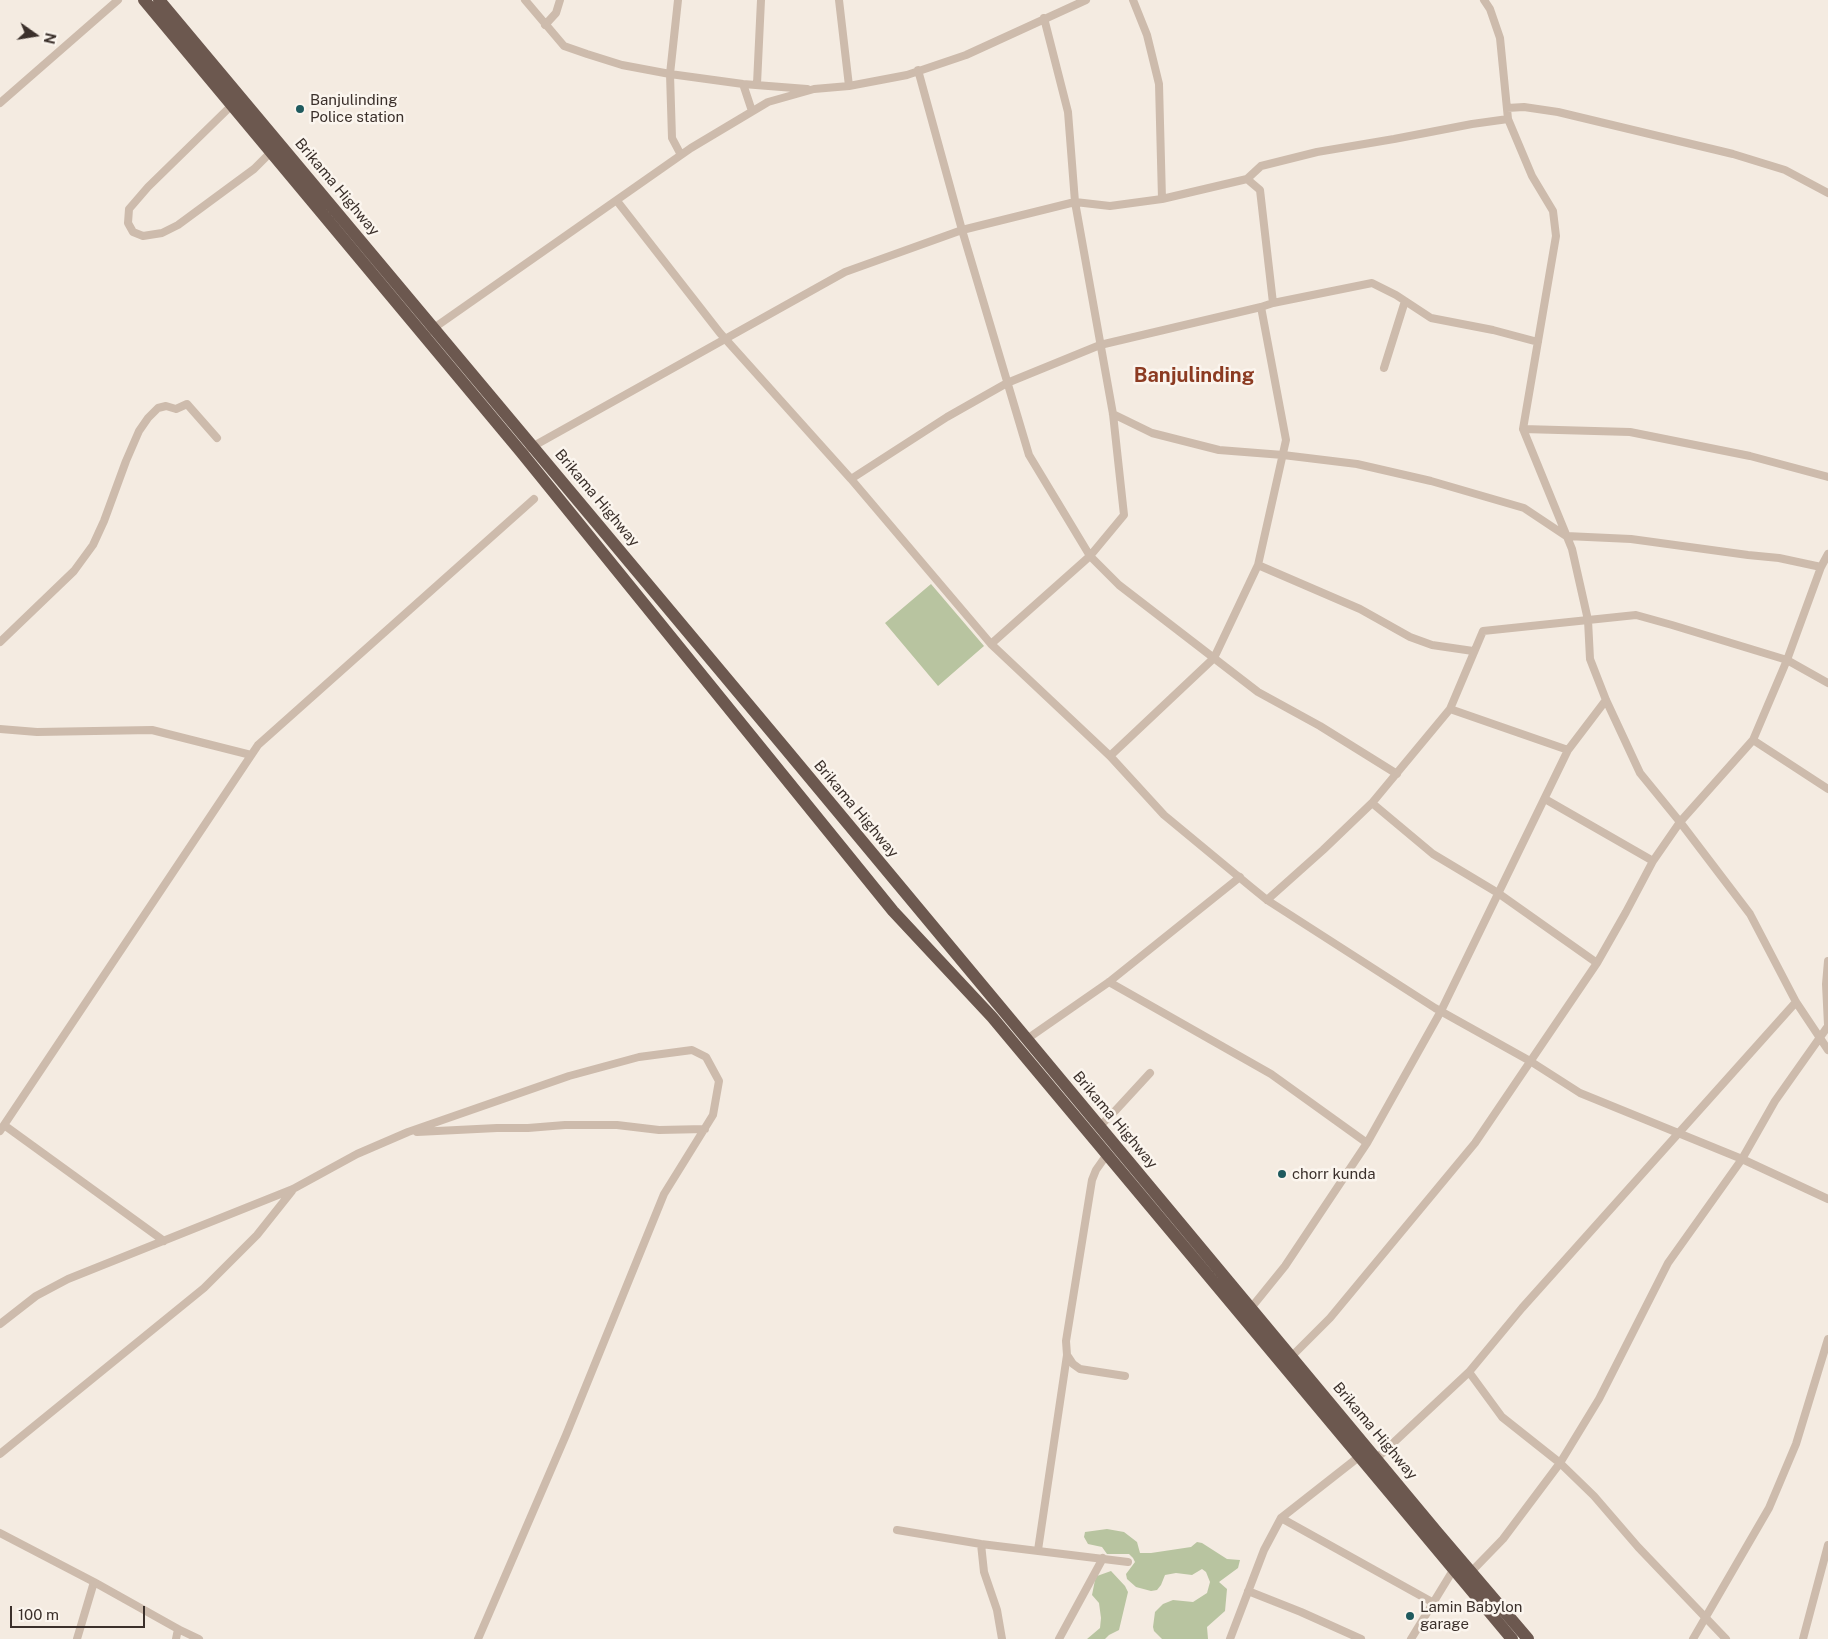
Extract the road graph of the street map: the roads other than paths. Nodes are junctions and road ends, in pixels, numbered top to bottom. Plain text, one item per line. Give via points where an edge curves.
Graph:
1 (118, 0) edge
2 (144, 0) edge
3 (159, 0) edge
4 (525, 0) edge
5 (560, 0) edge
6 (678, 0) edge
7 (760, 0) edge
8 (839, 0) edge
9 (1086, 0) edge
10 (1132, 0) edge
11 (1484, 0) edge
12 (1044, 18) junction
13 (545, 25) junction
14 (198, 55) junction
15 (918, 70) junction
16 (670, 74) junction
17 (743, 84) junction
18 (757, 84) junction
19 (848, 86) junction
20 (814, 89) junction
21 (0, 103) edge
22 (232, 106) junction
23 (1507, 108) junction
24 (752, 111) junction
25 (1508, 119) junction
26 (271, 152) junction
27 (681, 155) junction
28 (1247, 179) junction
29 (1828, 193) edge
30 (318, 199) junction
31 (1162, 199) junction
32 (617, 201) junction
33 (1076, 202) junction
34 (962, 230) junction
35 (1405, 301) junction
36 (1273, 303) junction
37 (1262, 307) junction
38 (429, 332) junction
39 (725, 338) junction
40 (1538, 342) junction
41 (1100, 345) junction
42 (1384, 368) dead end
43 (1007, 383) junction
44 (1113, 414) junction
45 (1523, 429) junction
46 (217, 438) dead end
47 (527, 449) junction
48 (1283, 454) junction
49 (1828, 477) edge
50 (851, 479) junction
51 (534, 499) dead end
52 (1566, 536) junction
53 (1090, 556) junction
54 (1827, 558) edge
55 (1258, 565) junction
56 (1822, 567) junction
57 (1588, 620) junction
58 (0, 642) edge
59 (991, 644) junction
60 (1474, 651) junction
61 (1214, 658) junction
62 (1786, 660) junction
63 (1828, 683) edge
64 (1606, 700) junction
65 (1450, 709) junction
66 (1, 729) edge
67 (1753, 740) junction
68 (1568, 750) junction
69 (251, 755) junction
70 (1110, 756) junction
71 (1397, 774) junction
72 (1828, 789) edge
73 (1545, 799) junction
74 (1372, 803) junction
75 (1680, 822) junction
76 (1653, 861) junction
77 (1240, 878) junction
78 (1498, 893) junction
79 (1266, 900) junction
80 (1828, 961) edge
81 (1597, 963) junction
82 (1108, 982) junction
83 (1827, 984) edge
84 (1796, 1002) junction
85 (1441, 1011) junction
86 (1828, 1026) edge
87 (1820, 1036) junction
88 (1027, 1039) junction
89 (1828, 1050) edge
90 (1530, 1061) junction
91 (1150, 1073) dead end
92 (1099, 1127) junction
93 (2, 1128) edge
94 (705, 1129) junction
95 (408, 1132) junction
96 (1679, 1133) junction
97 (1367, 1143) junction
98 (1111, 1150) junction
99 (1742, 1159) junction
100 (293, 1189) junction
101 (1828, 1199) edge
102 (164, 1241) junction
103 (1251, 1308) junction
104 (0, 1324) edge
105 (1828, 1339) edge
106 (1067, 1355) junction
107 (1291, 1357) junction
108 (1469, 1372) junction
109 (1125, 1376) dead end
110 (0, 1454) edge
111 (1360, 1456) junction
112 (1376, 1459) junction
113 (1560, 1463) junction
114 (1280, 1518) junction
115 (896, 1530) dead end
116 (0, 1533) edge
117 (1433, 1536) junction
118 (981, 1544) junction
119 (1828, 1545) edge
120 (1038, 1550) junction
121 (1103, 1558) junction
122 (1128, 1562) dead end
123 (1457, 1564) junction
124 (1471, 1572) junction
125 (94, 1582) junction
126 (1248, 1591) junction
127 (1432, 1602) junction
128 (1706, 1618) junction
129 (178, 1629) junction
130 (77, 1639) edge
131 (176, 1639) edge
132 (199, 1639) edge
133 (478, 1639) edge
134 (1002, 1639) edge
135 (1059, 1639) edge
136 (1230, 1639) edge
137 (1361, 1639) edge
138 (1410, 1639) edge
139 (1512, 1639) edge
140 (1528, 1639) edge
141 (1693, 1639) edge
142 (1726, 1639) edge
143 (1803, 1639) edge

1 - 21 street
2 - 14 highway, Brikama Highway
3 - 14 highway, Brikama Highway
4 - 13 street
5 - 13 street via 556,13
6 - 16 street
7 - 18 street
8 - 19 street
9 - 12 street
10 - 31 street via 1147,36 1159,84
11 - 23 street via 1500,38
12 - 15 street via 966,54
12 - 33 street via 1068,112
13 - 16 street via 564,46 622,65
14 - 22 highway, Brikama Highway
14 - 30 highway, Brikama Highway
15 - 19 street
15 - 34 street
16 - 17 street
16 - 27 street via 672,138
17 - 18 street
17 - 24 street
18 - 20 street
19 - 20 street
20 - 24 street via 768,102
22 - 26 highway, Brikama Highway
22 - 26 street via 148,187 130,209 128,223 133,232 143,236 162,233 178,225 254,169
23 - 25 street
23 - 29 street via 1524,106 1558,112 1733,154 1785,170
24 - 27 street
25 - 28 street via 1317,152 1260,166
25 - 40 street via 1532,176 1553,211 1556,236
26 - 30 highway, Brikama Highway
27 - 32 street
28 - 31 street
28 - 36 street via 1260,190
30 - 38 highway, Brikama Highway
31 - 33 street via 1110,206
32 - 38 street
32 - 39 street
33 - 34 street
33 - 41 street
34 - 39 street via 845,272
34 - 43 street
35 - 36 street via 1372,283
35 - 40 street via 1431,318
35 - 42 street
36 - 37 street
37 - 41 street
37 - 48 street via 1286,440
38 - 47 highway, Brikama Highway
39 - 47 street
39 - 50 street
40 - 45 street
41 - 43 street
41 - 44 street
43 - 50 street via 948,416
43 - 53 street via 1029,455
44 - 48 street via 1152,433 1187,443 1218,450
44 - 53 street via 1124,515
45 - 49 street via 1630,432 1750,456
45 - 52 street
46 - 58 street via 187,404 158,408 139,431 94,545 74,571
47 - 88 highway, Brikama Highway
47 - 98 highway, Brikama Highway via 893,911
48 - 52 street via 1357,464 1431,481 1524,508
48 - 55 street
50 - 59 street
51 - 69 street via 258,745
52 - 56 street via 1632,539 1780,558
52 - 57 street via 1572,549
53 - 59 street
53 - 61 street via 1119,585
54 - 56 street
55 - 60 street via 1360,609 1410,637 1432,645
55 - 61 street
56 - 62 street
57 - 60 street via 1482,631
57 - 62 street via 1636,616
57 - 64 street via 1590,659
59 - 70 street
60 - 65 street
61 - 70 street
61 - 71 street via 1258,692
62 - 63 street
62 - 67 street
64 - 68 street
64 - 75 street via 1640,773
65 - 68 street
65 - 71 street
66 - 69 street via 37,732 152,730
67 - 72 street
67 - 75 street
68 - 73 street
69 - 93 street
70 - 77 street via 1164,815
71 - 74 street
73 - 76 street
73 - 78 street
74 - 78 street via 1433,854
74 - 79 street
75 - 76 street
75 - 84 street via 1750,914
76 - 81 street
77 - 79 street
77 - 82 street
78 - 81 street
78 - 85 street
79 - 85 street
80 - 83 street
81 - 90 street
82 - 88 street
82 - 97 street via 1271,1074
83 - 86 street
84 - 87 street
84 - 96 street
85 - 90 street
85 - 97 street
86 - 87 street
87 - 89 street
87 - 99 street via 1775,1101
88 - 92 highway, Brikama Highway
90 - 96 street via 1580,1092
90 - 107 street via 1475,1143 1330,1318
91 - 92 street
92 - 98 highway, Brikama Highway
93 - 102 street
94 - 95 street via 565,1125
94 - 95 street via 714,1115 719,1081 706,1057 692,1050 639,1057 569,1076
94 - 133 street via 664,1194 566,1435
95 - 100 street via 357,1154
96 - 99 street
96 - 108 street
97 - 103 street via 1285,1266
98 - 103 highway, Brikama Highway
98 - 106 street via 1092,1180 1066,1341
98 - 111 highway, Brikama Highway
99 - 101 street
99 - 113 street via 1668,1263 1599,1399
100 - 102 street
100 - 110 street via 257,1235 204,1288
102 - 104 street via 68,1279 36,1296
103 - 107 highway, Brikama Highway
105 - 128 street via 1796,1444 1769,1508
106 - 109 street via 1080,1369
106 - 120 street
107 - 112 highway, Brikama Highway
108 - 112 street
108 - 113 street via 1502,1417
111 - 114 street
111 - 117 highway, Brikama Highway
112 - 117 highway, Brikama Highway
113 - 124 street via 1503,1539
113 - 128 street
114 - 126 street
114 - 127 street
115 - 118 street
116 - 125 street
117 - 123 highway, Brikama Highway
118 - 120 street
118 - 134 street via 984,1572 997,1610
119 - 143 street
120 - 121 street
121 - 122 street
121 - 135 street
123 - 124 highway, Brikama Highway
123 - 127 street
123 - 139 highway, Brikama Highway
124 - 140 highway, Brikama Highway
125 - 129 street
125 - 130 street
126 - 136 street
126 - 137 street
127 - 138 street
128 - 141 street
128 - 142 street
129 - 131 street
129 - 132 street

